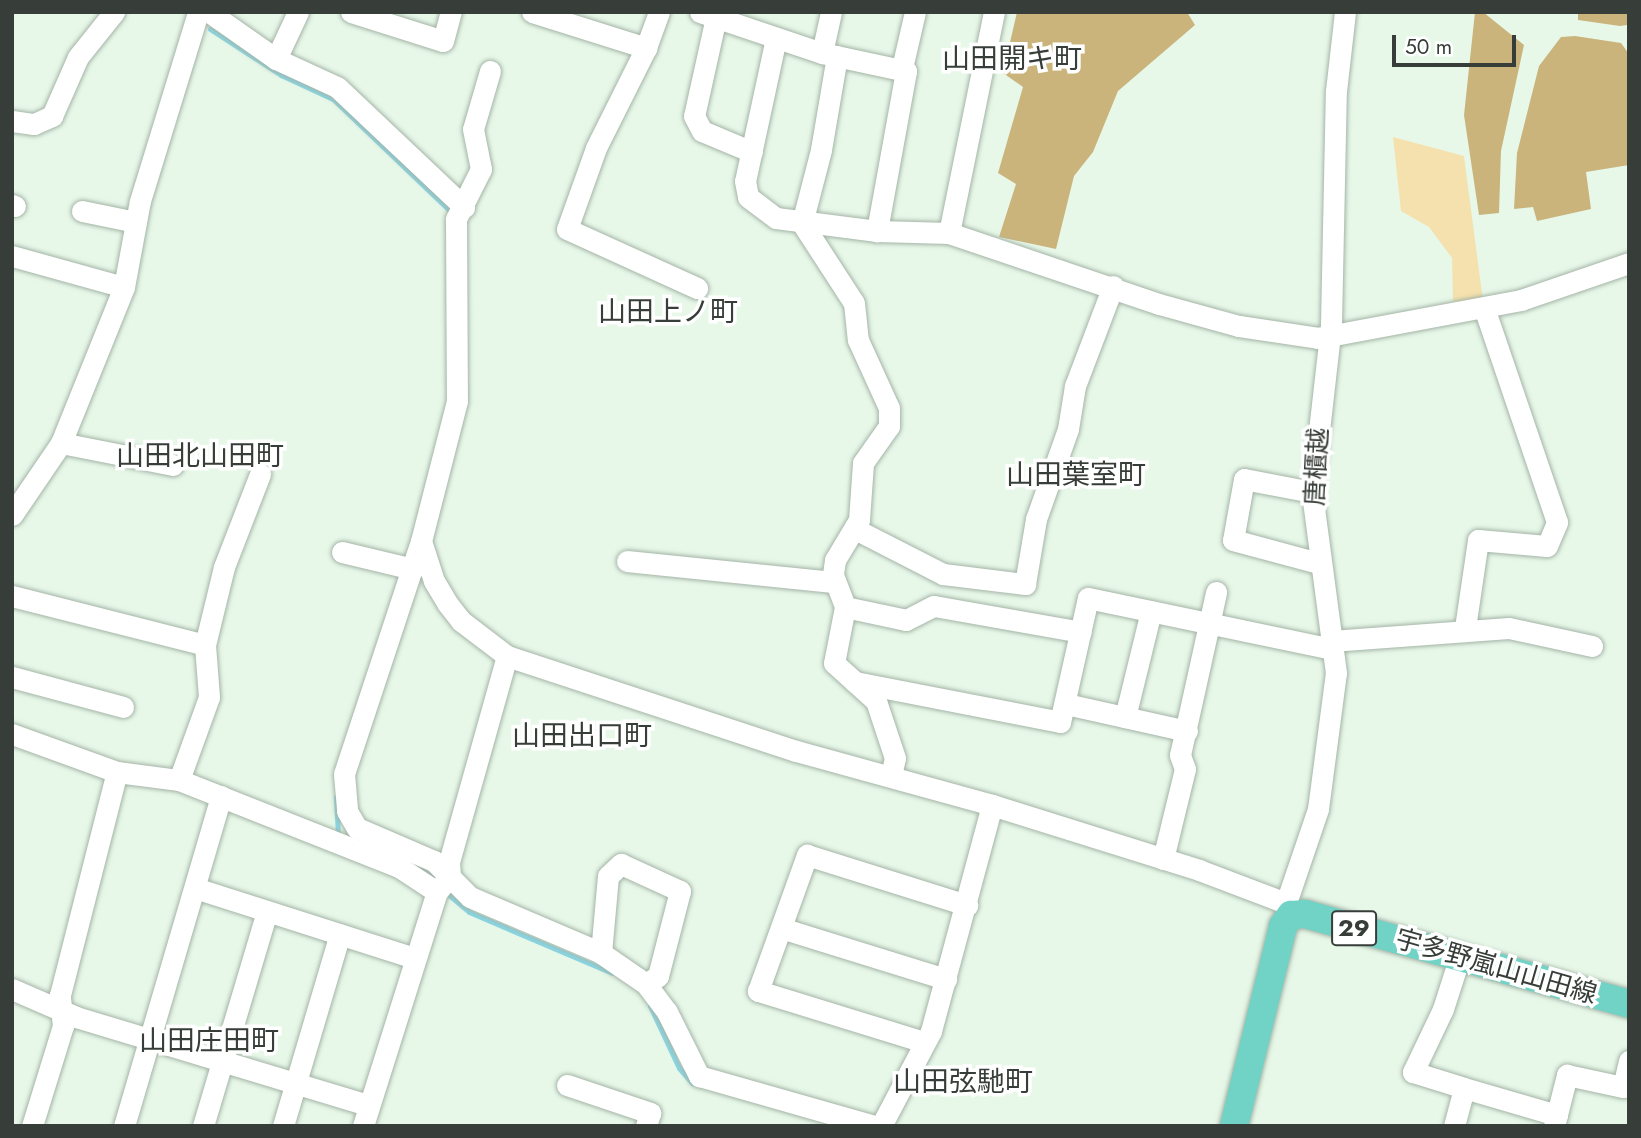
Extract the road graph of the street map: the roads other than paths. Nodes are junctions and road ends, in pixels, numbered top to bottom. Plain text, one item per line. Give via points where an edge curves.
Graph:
1 (114, 12) edge
2 (198, 12) edge
3 (209, 12) edge
4 (298, 12) edge
5 (351, 12) edge
6 (451, 12) edge
7 (532, 12) edge
8 (659, 12) edge
9 (831, 12) edge
10 (915, 12) edge
11 (994, 12) edge
12 (1345, 12) edge
13 (708, 15) edge
14 (776, 38) junction
15 (646, 48) junction
16 (830, 55) junction
17 (276, 59) junction
18 (902, 68) junction
19 (490, 71) dead end
20 (12, 121) edge
21 (752, 152) junction
22 (464, 207) junction
23 (82, 211) dead end
24 (136, 222) junction
25 (802, 223) junction
26 (877, 231) junction
27 (948, 233) junction
28 (12, 256) edge
29 (1629, 263) edge
30 (1113, 286) junction
31 (124, 287) junction
32 (697, 288) dead end
33 (1484, 308) junction
34 (1328, 335) junction
35 (61, 443) junction
36 (173, 465) dead end
37 (260, 474) dead end
38 (1312, 492) junction
39 (12, 514) edge
40 (855, 529) junction
41 (421, 541) junction
42 (342, 552) dead end
43 (627, 561) dead end
44 (1318, 563) junction
45 (413, 569) junction
46 (835, 582) junction
47 (1216, 592) dead end
48 (12, 596) edge
49 (845, 607) junction
50 (1151, 611) junction
51 (1208, 624) junction
52 (1465, 628) junction
53 (1082, 632) junction
54 (205, 645) junction
55 (1332, 645) junction
56 (1592, 646) dead end
57 (507, 656) junction
58 (12, 677) edge
59 (855, 681) junction
60 (1066, 704) junction
61 (123, 707) dead end
62 (1125, 717) junction
63 (1187, 731) junction
64 (13, 738) edge
65 (117, 772) junction
66 (891, 776) junction
67 (179, 780) junction
68 (221, 796) junction
69 (992, 805) junction
70 (1163, 859) junction
71 (443, 884) junction
72 (195, 888) junction
73 (967, 905) junction
74 (1288, 909) junction
75 (267, 911) junction
76 (781, 928) junction
77 (340, 934) junction
78 (601, 953) junction
79 (1460, 956) junction
80 (415, 958) junction
81 (946, 979) junction
82 (646, 984) junction
83 (12, 989) edge
84 (1629, 1004) edge
85 (61, 1010) junction
86 (150, 1040) junction
87 (924, 1042) junction
88 (1629, 1061) edge
89 (222, 1063) junction
90 (296, 1084) junction
91 (566, 1086) dead end
92 (1464, 1088) junction
93 (365, 1116) edge
94 (1555, 1121) edge
95 (883, 1124) edge
96 (32, 1126) edge
97 (124, 1126) edge
98 (203, 1126) edge
99 (284, 1126) edge
100 (646, 1126) edge
101 (1234, 1126) edge
102 (1454, 1126) edge

1 - 20 street via 78,57 52,116 34,124
2 - 24 street
3 - 17 street
4 - 17 street
5 - 6 street via 443,41
7 - 15 street
8 - 15 street
9 - 16 street
10 - 18 street
11 - 27 street
12 - 34 street, 唐櫃越 via 1336,91
13 - 14 street
13 - 21 street via 694,116 702,131
14 - 16 street
14 - 21 street
15 - 32 street via 596,148 567,229
16 - 18 street
16 - 25 street via 821,150
17 - 22 street via 337,87
18 - 26 street via 906,71
19 - 22 street via 474,129 481,169
21 - 25 street via 745,181 748,197 776,218
22 - 41 street via 456,219 457,401
23 - 24 street
24 - 31 street
25 - 26 street
25 - 40 street via 854,303 859,340 889,408 889,426 863,463
26 - 27 street
27 - 30 street
28 - 31 street
29 - 33 street
30 - 34 street via 1239,326 1318,338
30 - 40 street via 1075,386 1068,429 1036,519 1025,584 943,574
31 - 35 street
33 - 34 street
33 - 52 street via 1558,522 1547,547 1478,540
34 - 38 street, 唐櫃越
35 - 36 street
35 - 39 street
37 - 54 street via 240,516
38 - 44 street, 唐櫃越
38 - 44 street via 1244,479 1233,540
40 - 46 street via 835,560
41 - 45 street
41 - 57 street via 447,603 461,621
42 - 45 street
43 - 46 street
44 - 55 street, 唐櫃越
45 - 71 street via 344,774 343,798 357,828 433,862
46 - 49 street
47 - 51 street
48 - 54 street
49 - 53 street via 906,620 934,606
49 - 59 street via 834,663
50 - 51 street
50 - 53 street via 1088,598
50 - 62 street
51 - 55 street
51 - 63 street
52 - 55 street
52 - 56 street via 1509,628
53 - 60 street
54 - 67 street via 209,697
55 - 74 street, 唐櫃越 via 1335,686 1318,809
57 - 66 street via 796,751
57 - 71 street
58 - 61 street
59 - 60 street via 1060,722
59 - 66 street via 876,701 887,725 895,758
60 - 62 street
62 - 63 street
63 - 70 street via 1180,755 1185,769
64 - 65 street
65 - 67 street
65 - 85 street via 60,995
66 - 69 street
67 - 68 street
68 - 71 street
68 - 72 street
69 - 70 street
69 - 73 street
70 - 74 street
71 - 78 street
71 - 80 street
72 - 75 street
72 - 86 street
73 - 76 street via 807,855
73 - 81 street
74 - 79 main road, 宇多野嵐山山田線 / 29
74 - 101 main road, 29
75 - 77 street
75 - 89 street
76 - 81 street
76 - 87 street via 758,991
77 - 80 street
77 - 90 street
78 - 82 street
78 - 82 street via 608,876 621,864 680,891 658,976
79 - 84 main road, 宇多野嵐山山田線 / 29
79 - 92 street via 1443,1009 1413,1072
80 - 93 street
81 - 87 street
82 - 95 street via 667,1012 699,1076
83 - 85 street
85 - 86 street
85 - 96 street via 63,1026
86 - 89 street
86 - 97 street
87 - 95 street
88 - 94 street via 1623,1087 1567,1075
89 - 90 street
89 - 98 street
90 - 93 street
90 - 99 street
91 - 100 street via 650,1113
92 - 94 street
92 - 102 street

